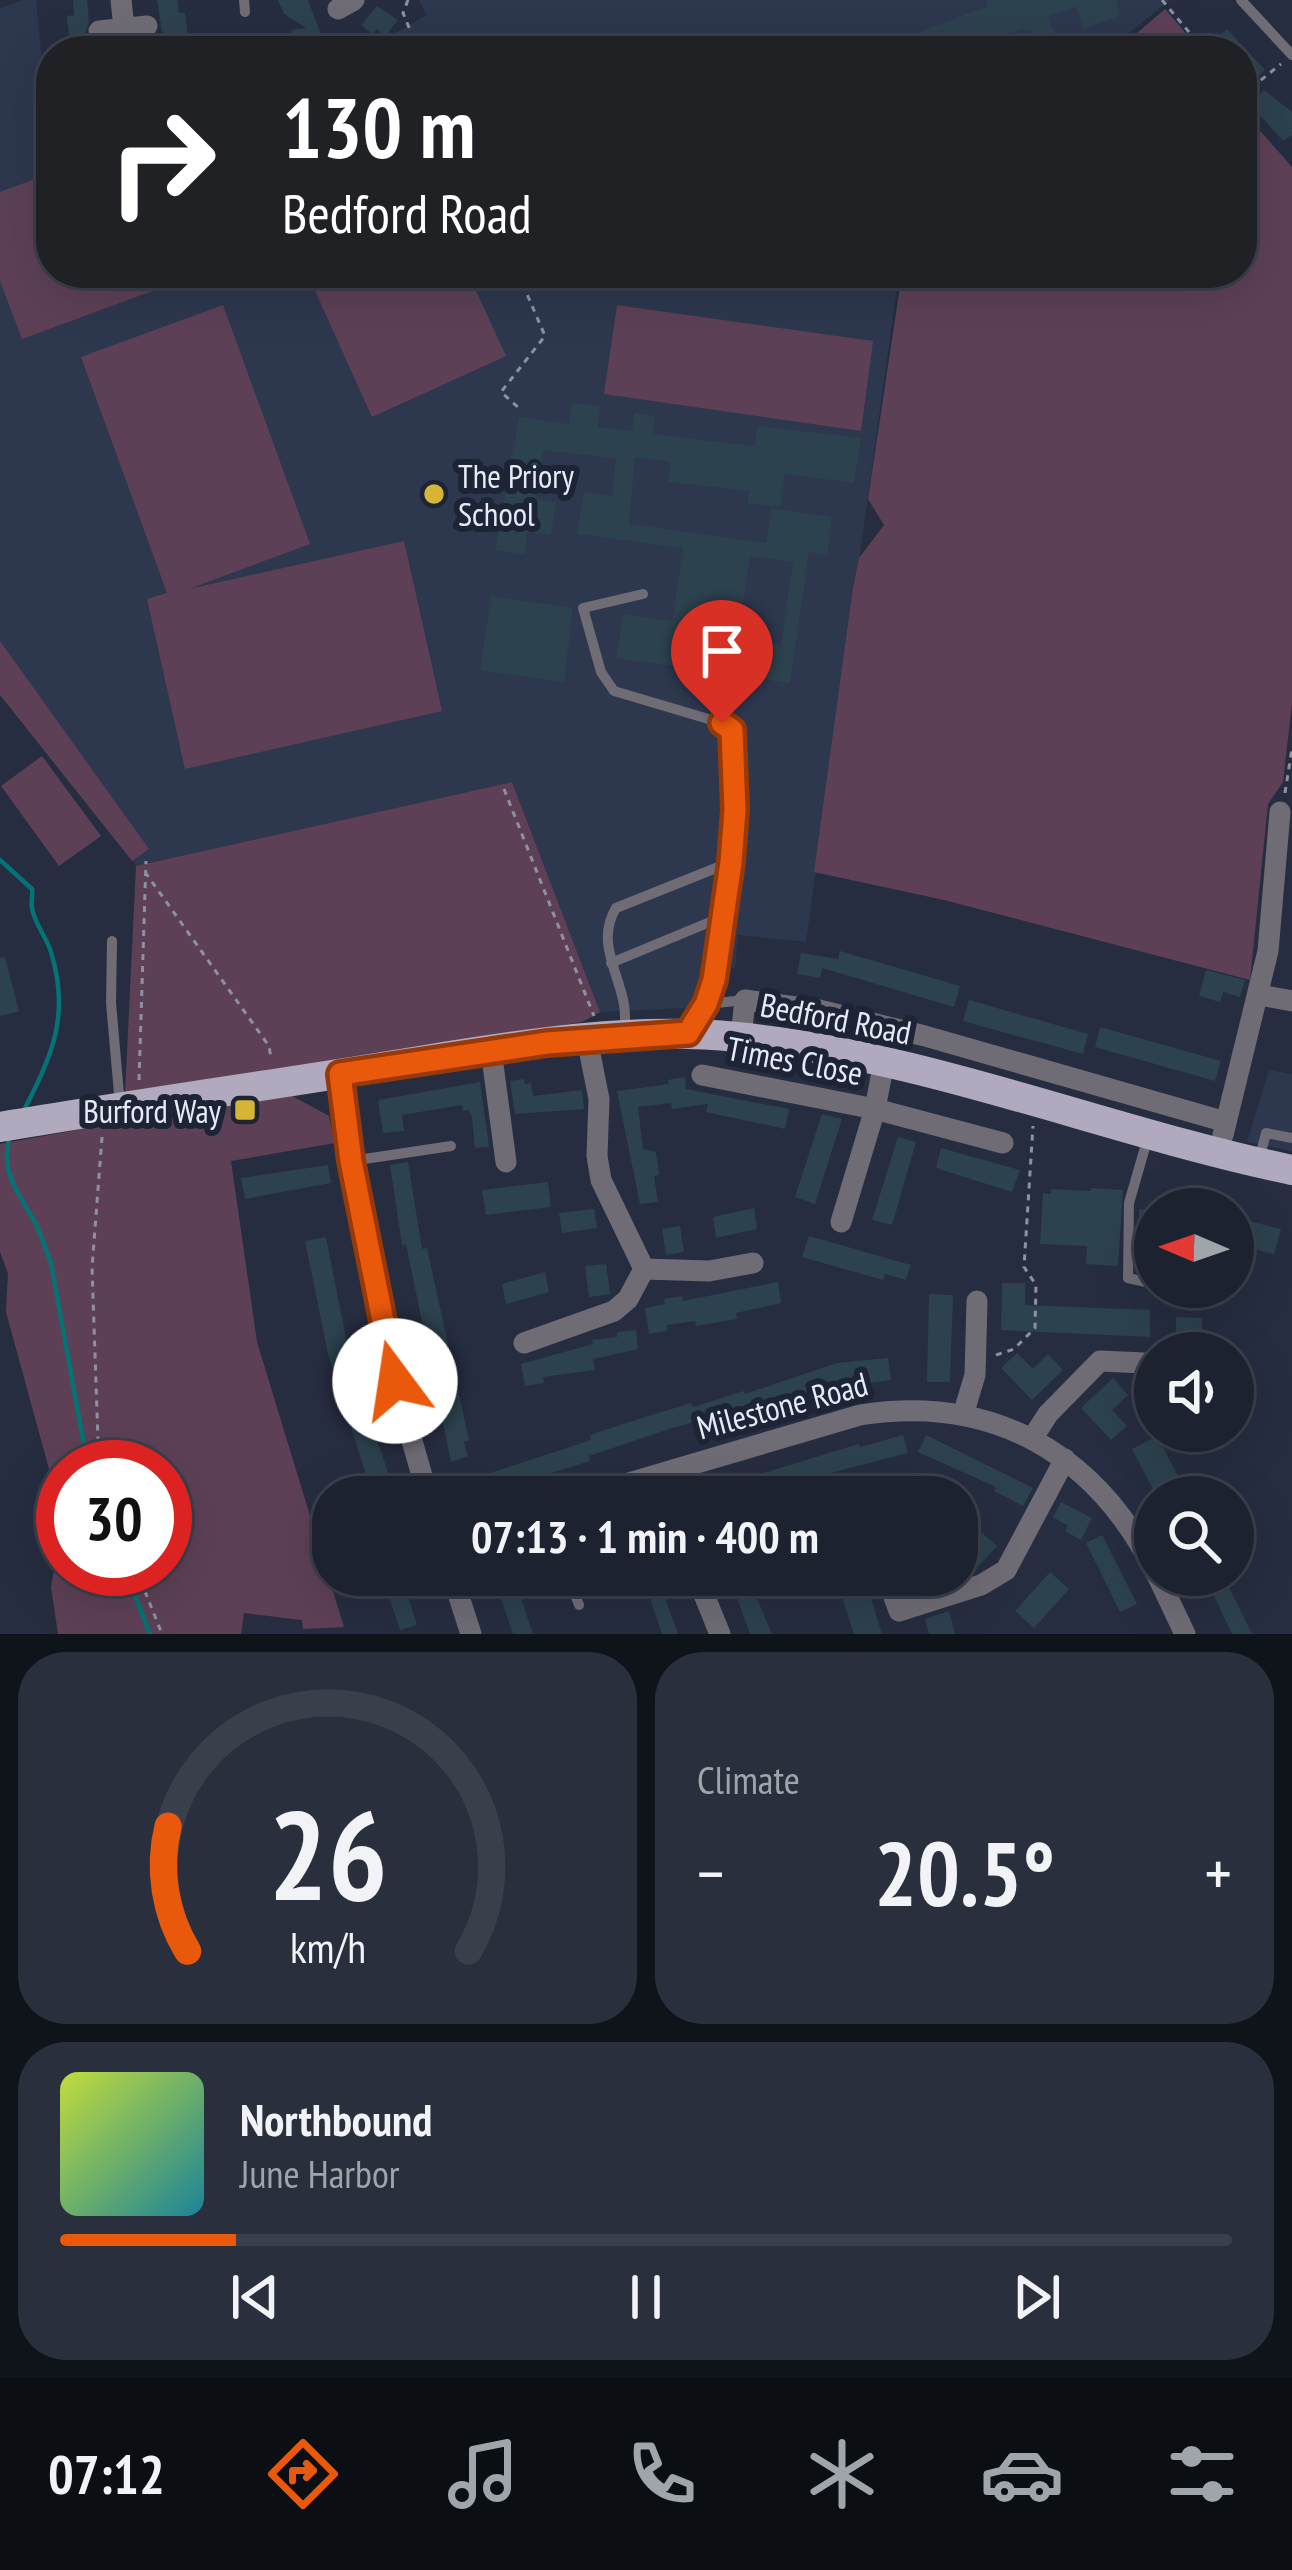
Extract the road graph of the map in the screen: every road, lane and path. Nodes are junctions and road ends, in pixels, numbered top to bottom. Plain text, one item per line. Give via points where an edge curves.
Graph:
1 (121, 0) edge
2 (408, 0) edge
3 (1162, 0) edge
4 (1241, 0) edge
5 (99, 31) dead end
6 (413, 36) edge
7 (1192, 36) edge
8 (1292, 55) edge
9 (1257, 83) edge
10 (524, 288) edge
11 (519, 408) dead end
12 (643, 594) dead end
13 (1292, 748) edge
14 (504, 789) dead end
15 (1284, 826) edge
16 (146, 861) dead end
17 (731, 862) junction
18 (145, 872) junction
19 (722, 917) junction
20 (112, 941) dead end
21 (611, 963) junction
22 (1260, 995) junction
23 (745, 1000) junction
24 (1292, 1001) edge
25 (706, 1004) junction
26 (688, 1033) junction
27 (603, 1037) junction
28 (741, 1037) junction
29 (491, 1050) junction
30 (884, 1062) junction
31 (340, 1074) junction
32 (702, 1075) dead end
33 (276, 1083) junction
34 (122, 1108) junction
35 (875, 1109) junction
36 (1036, 1112) dead end
37 (1226, 1122) junction
38 (0, 1127) edge
39 (1149, 1134) junction
40 (1292, 1138) edge
41 (1003, 1144) dead end
42 (451, 1146) dead end
43 (1220, 1153) junction
44 (351, 1161) junction
45 (506, 1162) dead end
46 (1258, 1163) junction
47 (1292, 1170) edge
48 (1134, 1188) edge
49 (1134, 1188) edge
50 (841, 1222) dead end
51 (753, 1263) dead end
52 (92, 1268) junction
53 (101, 1269) dead end
54 (644, 1269) junction
55 (1134, 1279) edge
56 (977, 1301) dead end
57 (524, 1343) dead end
58 (989, 1358) dead end
59 (1134, 1363) edge
60 (963, 1415) junction
61 (1032, 1439) junction
62 (98, 1440) edge
63 (1065, 1459) junction
64 (657, 1474) joint
65 (422, 1476) edge
66 (650, 1476) edge
67 (1134, 1538) edge
68 (978, 1584) edge
69 (147, 1596) edge
70 (459, 1596) edge
71 (575, 1596) edge
72 (704, 1596) edge
73 (894, 1596) edge
74 (944, 1596) edge
75 (1167, 1596) edge
76 (579, 1605) dead end
77 (162, 1634) edge
78 (471, 1634) edge
79 (719, 1634) edge
80 (1185, 1634) edge

1 - 5 street via 135,27
2 - 6 path via 403,13
3 - 7 path
4 - 8 lane
8 - 9 path
10 - 11 path via 545,336 501,392
12 - 17 lane via 583,608 601,672 614,691 732,730
13 - 15 path
14 - 27 path
15 - 22 street
16 - 18 path
17 - 19 lane
17 - 21 lane via 616,908 607,923
18 - 33 path via 269,1046
18 - 34 path via 137,1056
19 - 21 lane
19 - 25 lane
20 - 34 lane
21 - 27 lane via 627,1017
22 - 24 street
22 - 37 street
23 - 25 lane
23 - 28 street
23 - 37 street, Bedford Road via 925,1036
25 - 26 lane
26 - 27 main road, Bedford Road
26 - 28 main road, Bedford Road
27 - 29 main road, Bedford Road
27 - 54 street via 601,1180
28 - 30 main road, Bedford Road
29 - 31 main road, Bedford Road
29 - 45 street
30 - 35 street, Times Close
30 - 39 main road, Bedford Road
31 - 33 main road, Bedford Road
31 - 44 street
32 - 35 street, Times Close
33 - 34 main road, Bedford Road
34 - 38 main road, Bedford Road
34 - 52 path
35 - 41 street, Times Close
35 - 50 street, Times Close
36 - 58 path via 1024,1267 1036,1285 1035,1328 1014,1349
37 - 43 street
39 - 43 main road, Bedford Road
39 - 48 lane
40 - 46 lane via 1266,1133
42 - 44 lane
43 - 46 main road, Bedford Road
44 - 65 street via 384,1342
46 - 47 main road, Bedford Road
49 - 55 lane
51 - 54 street
52 - 53 path
52 - 62 path
54 - 57 street via 614,1312
56 - 60 street via 974,1375
59 - 61 street via 1100,1361
60 - 61 street, Milestone Road
60 - 64 street, Milestone Road via 860,1415
61 - 63 street, Milestone Road
63 - 67 street, Milestone Road via 1111,1501
63 - 68 street via 1016,1556
64 - 66 street, Milestone Road
69 - 77 path
70 - 78 street
71 - 76 lane
72 - 79 street
73 - 74 street via 899,1611
75 - 80 street, Milestone Road

